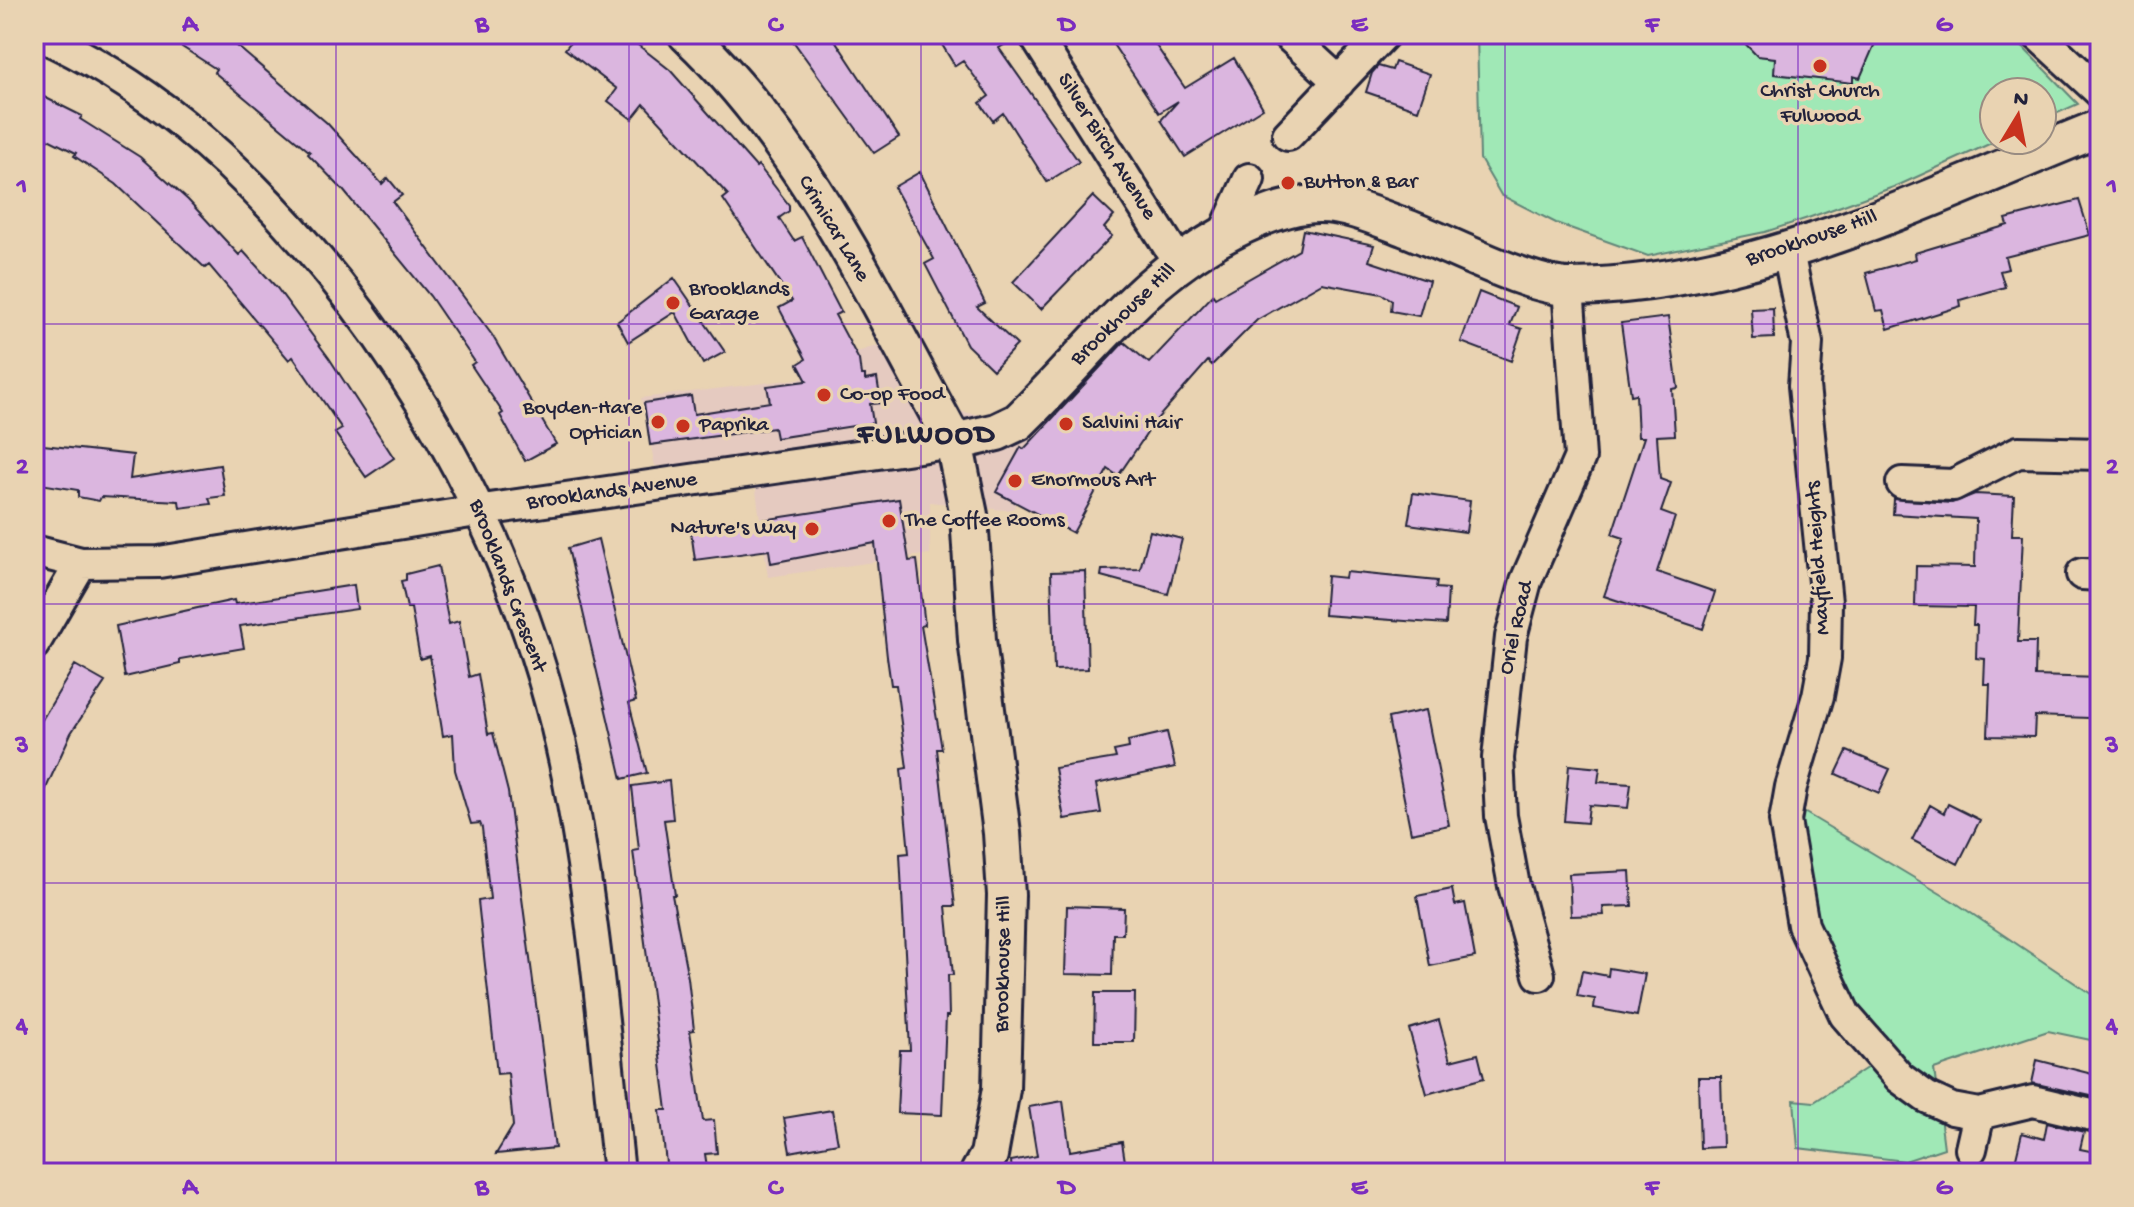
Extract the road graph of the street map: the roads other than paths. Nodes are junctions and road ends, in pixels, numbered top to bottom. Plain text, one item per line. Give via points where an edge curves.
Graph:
1 (37, 34) edge
2 (687, 34) edge
3 (1034, 34) edge
4 (1287, 34) edge
5 (1384, 34) edge
6 (2037, 34) edge
7 (1339, 82) junction
8 (2100, 92) edge
9 (2100, 128) edge
10 (1288, 135) dead end
11 (1249, 179) dead end
12 (1224, 234) junction
13 (1788, 252) junction
14 (1178, 261) junction
15 (1568, 287) junction
16 (954, 442) junction
17 (2100, 454) edge
18 (1902, 483) dead end
19 (483, 510) junction
20 (34, 551) edge
21 (81, 563) junction
22 (34, 644) edge
23 (1539, 975) dead end
24 (1979, 1114) junction
25 (2100, 1117) edge
26 (1971, 1149) dead end
27 (619, 1173) edge
28 (979, 1173) edge

1 - 19 street, Brooklands Crescent via 73,50 154,101 217,151 275,209 389,348
2 - 16 street, Crimicar Lane via 766,121 822,204
3 - 14 street, Silver Birch Avenue
4 - 7 street
5 - 7 street
6 - 8 street
7 - 10 street
9 - 13 street, Brookhouse Hill
11 - 12 street
12 - 14 street, Brookhouse Hill
12 - 15 street, Brookhouse Hill via 1287,209 1358,210
13 - 15 street, Brookhouse Hill via 1683,278
13 - 24 street, Mayfield Heights via 1807,343 1804,386 1826,602 1818,696 1785,821 1803,925 1845,1015 1900,1078 1952,1109
14 - 16 street, Brookhouse Hill via 1125,308 1018,422
15 - 23 street, Oriel Road via 1580,457 1526,581 1502,696 1498,758 1501,816 1514,886
16 - 19 street, Brooklands Avenue
16 - 28 street, Brookhouse Hill via 969,515 977,640 1006,895 1001,1089 989,1155
17 - 18 street via 2018,452 1953,485
19 - 21 street, Brooklands Avenue via 159,562
19 - 27 street, Brooklands Crescent via 529,634 573,802
20 - 21 street, Brooklands Avenue
21 - 22 street
24 - 25 street via 2033,1101
24 - 26 street

